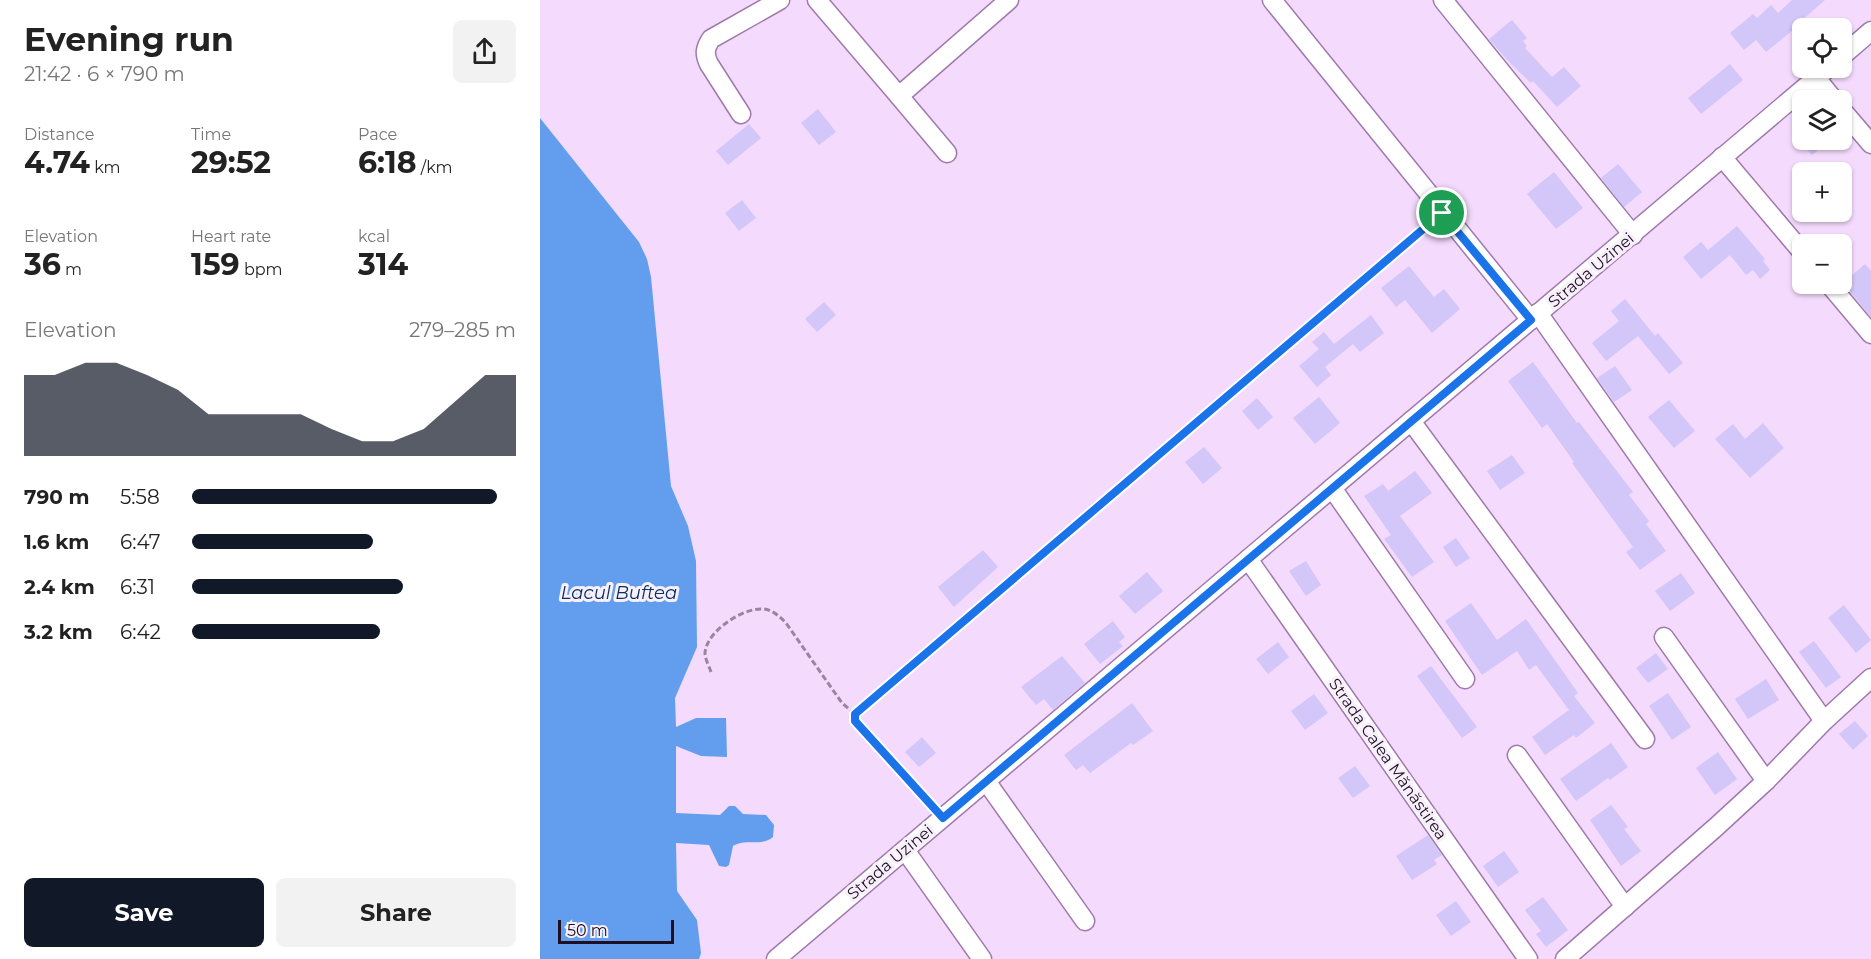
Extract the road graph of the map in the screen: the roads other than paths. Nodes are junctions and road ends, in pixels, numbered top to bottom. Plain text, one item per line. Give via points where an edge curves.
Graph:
1 (780, 0) edge
2 (818, 0) edge
3 (1009, 0) edge
4 (1272, 0) edge
5 (1443, 0) edge
6 (1871, 32) edge
7 (1852, 48) edge
8 (1816, 78) edge
9 (899, 96) junction
10 (741, 114) dead end
11 (1852, 122) edge
12 (1871, 144) edge
13 (947, 153) dead end
14 (1722, 157) junction
15 (1634, 234) junction
16 (1792, 240) edge
17 (1837, 294) edge
18 (1534, 316) junction
19 (1871, 334) edge
20 (1411, 421) junction
21 (1332, 488) junction
22 (1248, 559) junction
23 (1664, 637) dead end
24 (1871, 678) edge
25 (1465, 679) dead end
26 (1824, 721) junction
27 (1645, 739) dead end
28 (1517, 755) dead end
29 (986, 781) junction
30 (1766, 781) junction
31 (904, 850) junction
32 (1625, 907) junction
33 (1085, 921) dead end
34 (776, 959) edge
35 (982, 959) edge
36 (1528, 959) edge
37 (1565, 959) edge

1 - 10 street via 711,39 707,45 709,64
2 - 9 street
3 - 9 street
4 - 18 street via 1442,213
5 - 15 street
6 - 7 street
8 - 14 street, Strada Uzinei
9 - 13 street
11 - 12 street
14 - 15 street, Strada Uzinei
14 - 16 street
15 - 18 street, Strada Uzinei
17 - 19 street
18 - 20 street, Strada Uzinei
18 - 26 street
20 - 21 street, Strada Uzinei
20 - 27 street
21 - 22 street, Strada Uzinei
21 - 25 street
22 - 29 street, Strada Uzinei
22 - 36 street, Strada Calea Mănăstirea
23 - 30 street
24 - 26 street
26 - 30 street
28 - 32 street
29 - 31 street, Strada Uzinei
29 - 33 street
30 - 32 street
31 - 34 street, Strada Uzinei
31 - 35 street
32 - 37 street

